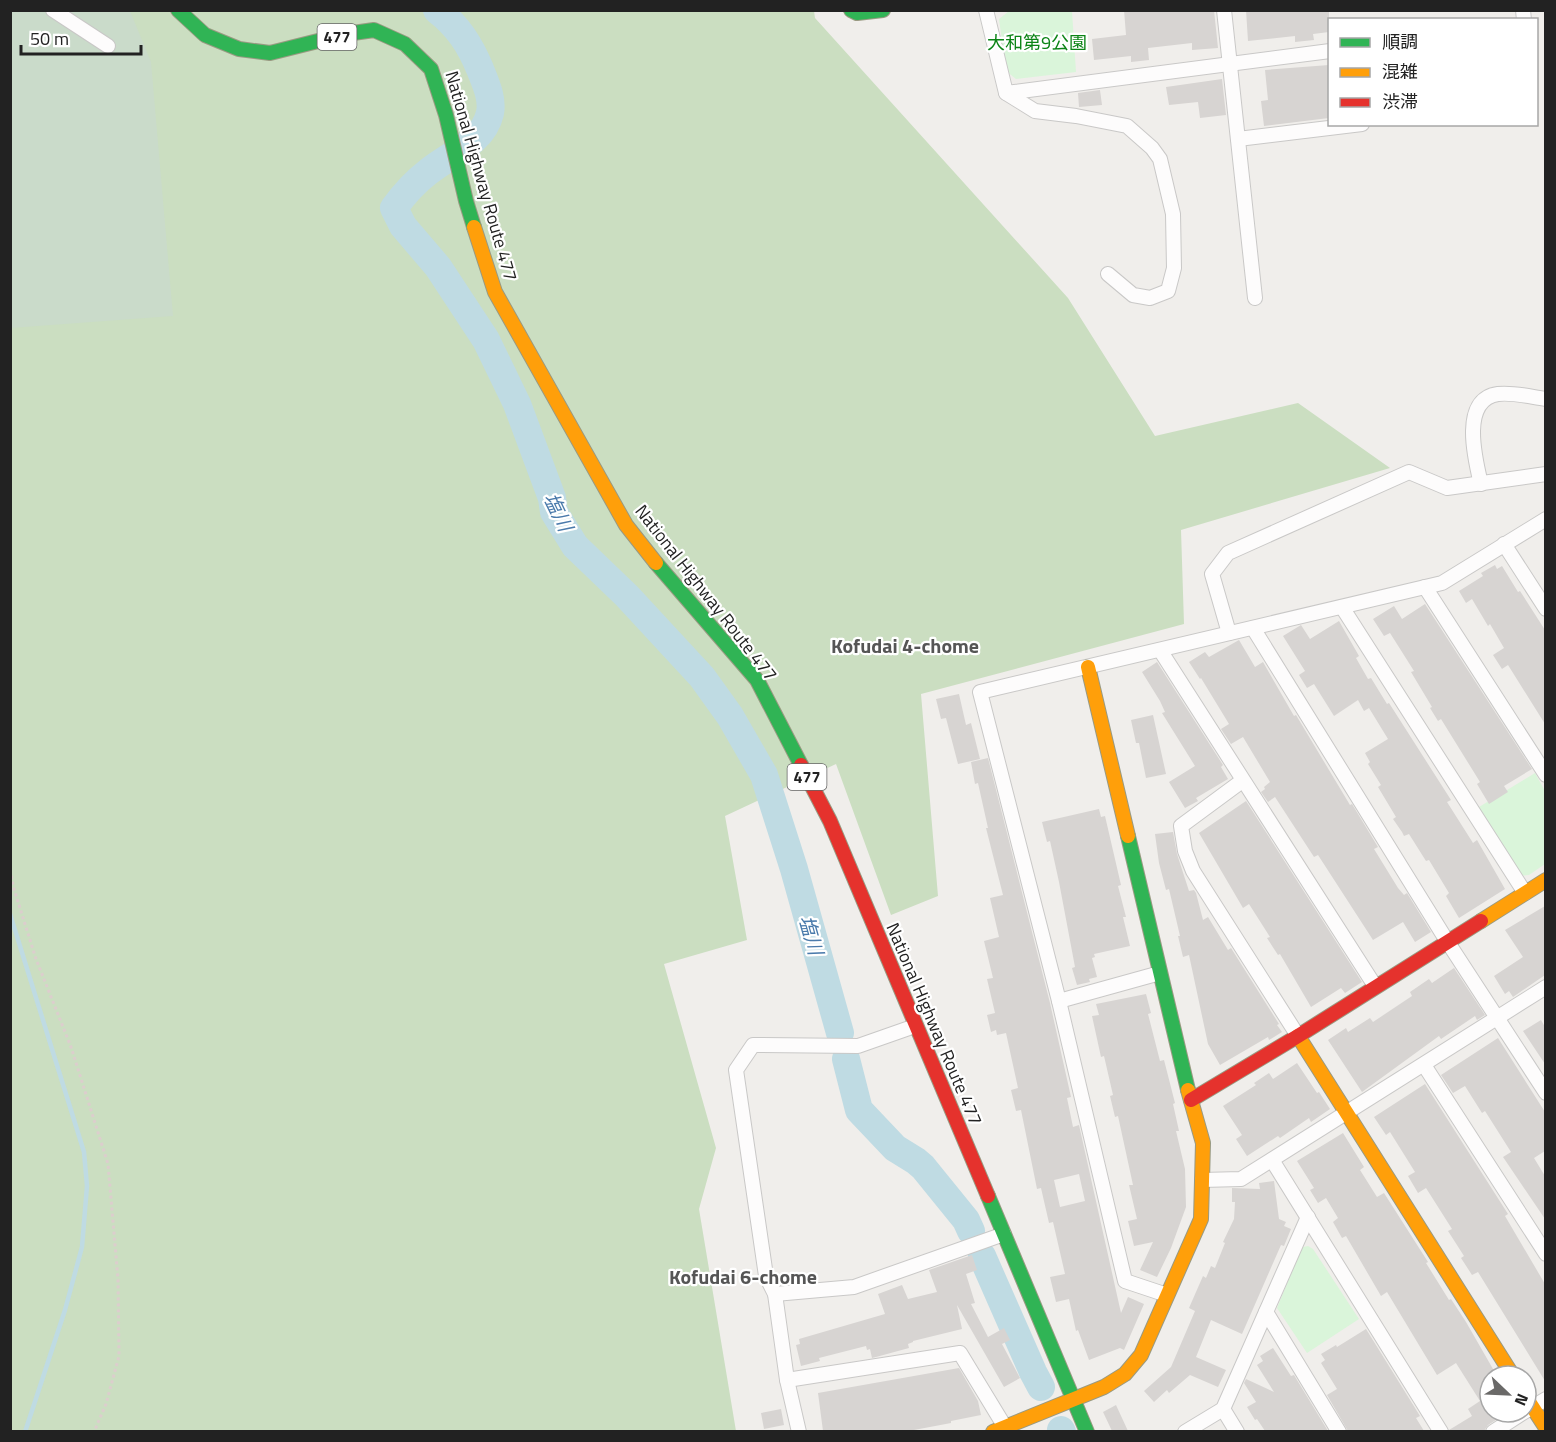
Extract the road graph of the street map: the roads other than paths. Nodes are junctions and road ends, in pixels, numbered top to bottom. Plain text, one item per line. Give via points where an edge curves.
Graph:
1 (53, 10) edge
2 (178, 10) edge
3 (851, 10) edge
4 (883, 10) edge
5 (986, 10) edge
6 (1224, 10) edge
7 (108, 46) dead end
8 (1328, 51) edge
9 (1231, 63) junction
10 (1006, 93) junction
11 (1345, 126) edge
12 (1238, 139) junction
13 (1108, 274) dead end
14 (1255, 298) dead end
15 (1545, 399) edge
16 (1545, 474) edge
17 (1482, 484) junction
18 (1545, 519) edge
19 (1504, 544) junction
20 (1425, 587) junction
21 (1342, 607) junction
22 (1545, 609) edge
23 (1253, 628) junction
24 (1229, 633) junction
25 (1160, 650) junction
26 (1088, 667) junction
27 (1545, 776) edge
28 (1242, 781) junction
29 (1545, 880) edge
30 (1525, 893) junction
31 (1447, 941) junction
32 (1160, 973) junction
33 (1375, 986) junction
34 (1545, 987) edge
35 (1059, 1001) junction
36 (1497, 1016) junction
37 (915, 1026) junction
38 (1298, 1036) junction
39 (1424, 1065) junction
40 (1545, 1093) edge
41 (1191, 1100) junction
42 (1346, 1113) junction
43 (1272, 1160) junction
44 (1202, 1180) junction
45 (1308, 1217) junction
46 (1004, 1234) junction
47 (1545, 1254) edge
48 (775, 1294) junction
49 (1167, 1295) junction
50 (1266, 1312) junction
51 (1505, 1364) edge
52 (787, 1380) junction
53 (1073, 1400) junction
54 (1223, 1409) junction
55 (999, 1429) edge
56 (799, 1431) edge
57 (1087, 1431) edge
58 (1185, 1431) edge
59 (1237, 1431) edge
60 (1339, 1431) edge
61 (1442, 1431) edge

1 - 7 street
2 - 37 main road, National Highway Route 477 / 477 via 205,35 239,49 270,53 374,30 405,44 431,69 495,292 626,525 671,583 757,680 830,821
3 - 4 main road
5 - 10 street
6 - 9 street
8 - 9 street
9 - 10 street
9 - 12 street
10 - 13 street via 1035,111 1127,126 1160,159 1173,214 1174,268 1168,291 1150,298 1132,295
11 - 12 street
12 - 14 street
15 - 17 street via 1500,394 1490,396 1474,412
16 - 17 street
17 - 24 street via 1447,488 1409,472 1228,553 1212,574
18 - 19 street
19 - 20 street via 1442,583
19 - 22 street
20 - 21 street
20 - 27 street
21 - 23 street
21 - 30 street
23 - 24 street
23 - 31 street
24 - 25 street
25 - 26 street
25 - 28 street
26 - 32 main road
26 - 35 street via 980,692
28 - 33 street
28 - 38 street via 1181,826 1185,851 1193,871
29 - 30 main road
30 - 31 main road
31 - 33 main road
31 - 36 street
32 - 35 street
32 - 41 main road
33 - 38 main road
34 - 36 street
35 - 49 street via 1125,1281
36 - 39 street
36 - 40 street
37 - 46 main road, National Highway Route 477 / 477
37 - 48 street via 858,1046 753,1045 736,1070 766,1276
38 - 41 main road
38 - 42 main road
39 - 42 street
39 - 47 street
41 - 44 main road via 1203,1143
42 - 43 street
42 - 51 main road
43 - 44 street via 1241,1179
43 - 45 street
44 - 49 main road via 1201,1219
45 - 50 street
45 - 61 street
46 - 48 street via 854,1287
46 - 53 main road, National Highway Route 477 / 477
48 - 52 street
49 - 53 main road via 1132,1368 1120,1378
50 - 54 street
50 - 60 street
52 - 55 street via 960,1353
52 - 56 street
53 - 55 main road
53 - 57 main road, National Highway Route 477 / 477
54 - 58 street
54 - 59 street

